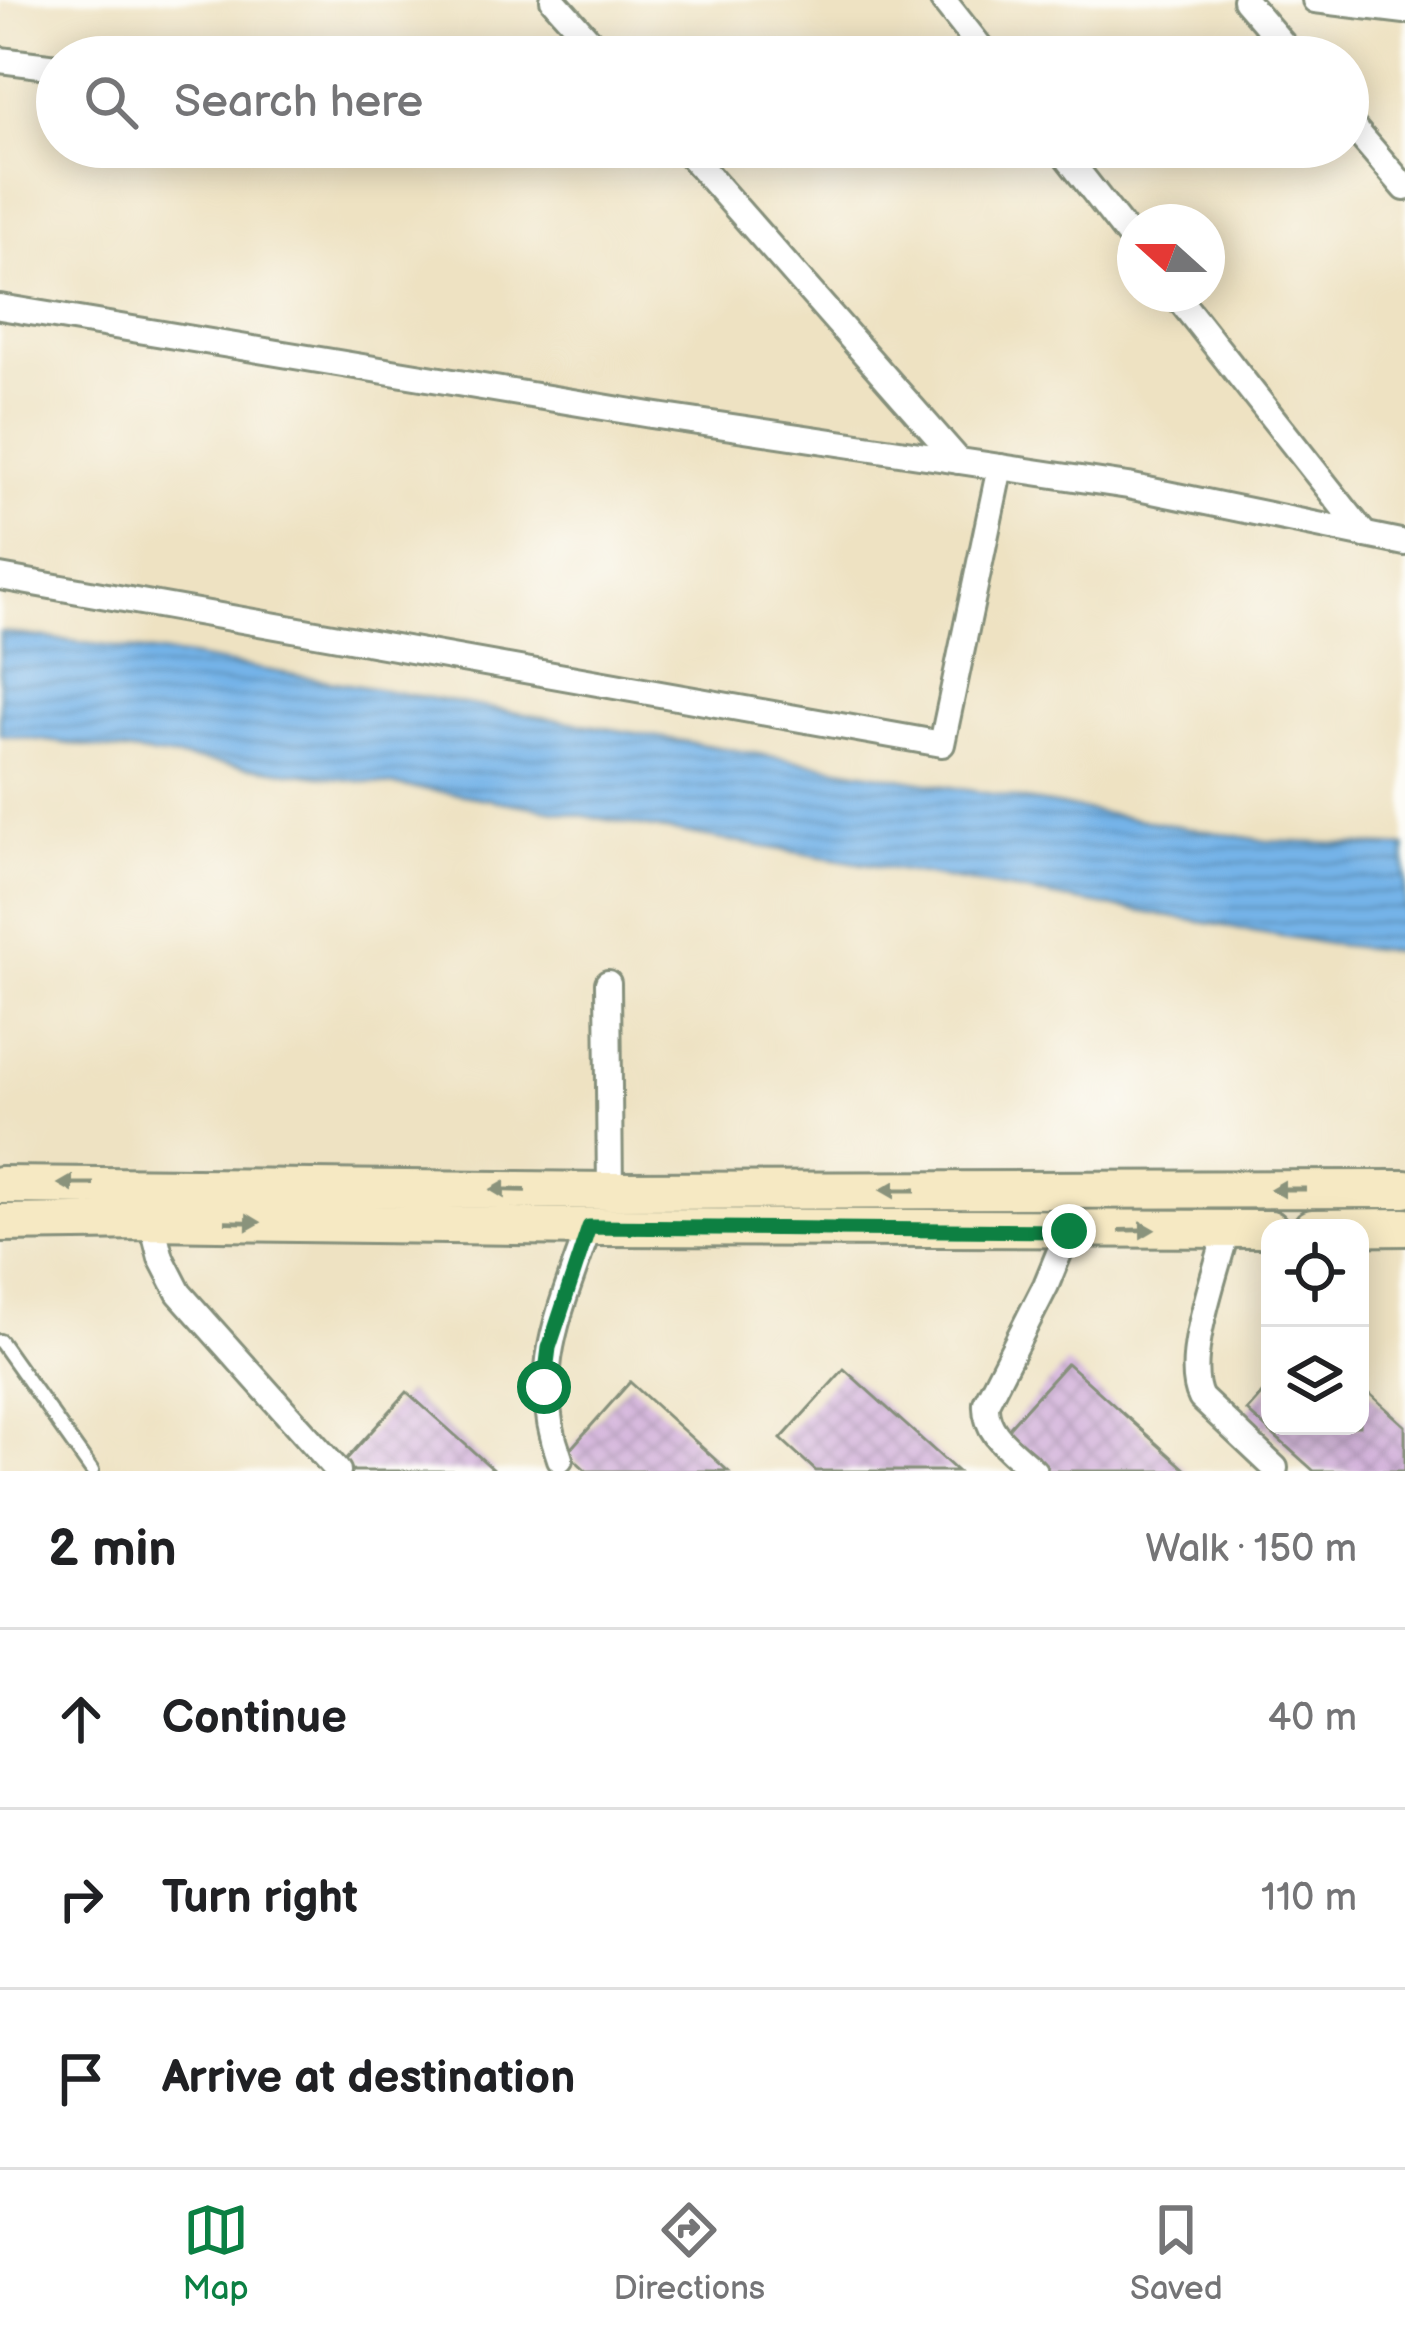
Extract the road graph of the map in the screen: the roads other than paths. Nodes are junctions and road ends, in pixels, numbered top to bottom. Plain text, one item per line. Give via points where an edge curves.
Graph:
1 (554, 0) edge
2 (943, 0) edge
3 (1245, 0) edge
4 (1315, 0) edge
5 (1405, 11) edge
6 (586, 36) edge
7 (971, 36) edge
8 (1276, 36) edge
9 (0, 60) edge
10 (36, 64) edge
11 (1369, 146) edge
12 (701, 168) edge
13 (1075, 168) edge
14 (1405, 188) edge
15 (1117, 221) edge
16 (0, 308) edge
17 (1189, 312) edge
18 (958, 461) junction
19 (1000, 467) junction
20 (1365, 535) junction
21 (1405, 543) edge
22 (0, 577) edge
23 (608, 983) dead end
24 (0, 1185) edge
25 (1083, 1189) junction
26 (1405, 1189) edge
27 (610, 1191) junction
28 (149, 1202) junction
29 (0, 1223) edge
30 (589, 1227) junction
31 (1369, 1227) edge
32 (1405, 1227) edge
33 (1261, 1228) edge
34 (1228, 1229) junction
35 (1069, 1231) junction
36 (0, 1341) edge
37 (560, 1459) dead end
38 (1276, 1468) edge
39 (92, 1471) edge
40 (338, 1471) edge
41 (1034, 1471) edge

1 - 6 street
2 - 7 street
3 - 8 street
4 - 5 street
9 - 10 street
11 - 14 street
12 - 18 street
13 - 15 street
16 - 18 street
17 - 20 street
18 - 19 street
19 - 20 street
19 - 22 street via 942,744
20 - 21 street
23 - 27 street
28 -> 24 street
26 -> 25 street
25 -> 27 street
25 - 35 street
27 -> 28 street
28 - 29 street
28 -> 30 street
28 - 40 street via 161,1258 188,1305
30 - 35 street
30 - 37 street via 545,1366 545,1408
31 - 32 street
33 - 34 street
35 -> 34 street
34 - 38 street via 1194,1385
35 - 41 street via 986,1403 995,1434
36 - 39 lane

